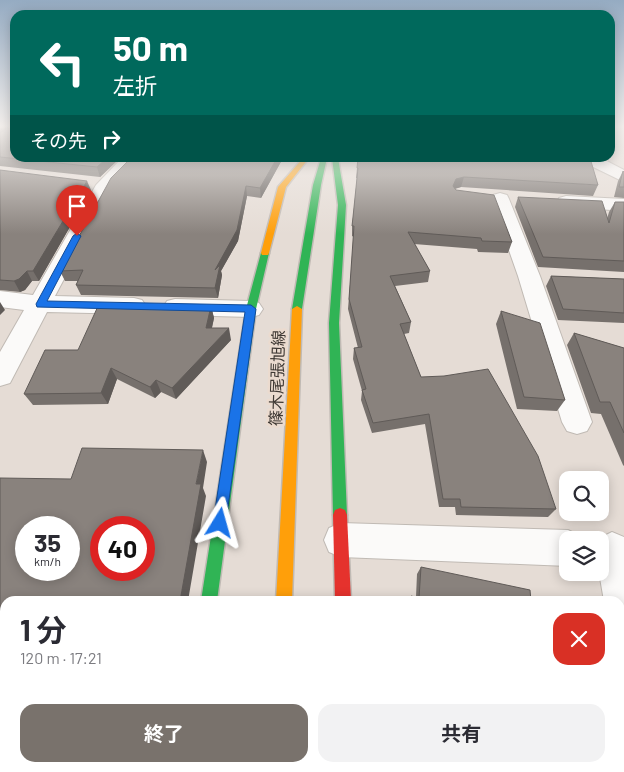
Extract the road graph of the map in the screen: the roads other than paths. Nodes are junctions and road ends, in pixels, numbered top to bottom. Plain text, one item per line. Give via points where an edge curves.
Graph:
1 (125, 162) edge
2 (303, 162) edge
3 (323, 162) edge
4 (336, 162) edge
5 (596, 162) edge
6 (624, 177) edge
7 (500, 198) dead end
8 (548, 201) edge
9 (624, 204) edge
10 (0, 299) edge
11 (41, 304) junction
12 (251, 309) junction
13 (0, 376) edge
14 (577, 422) dead end
15 (341, 540) junction
16 (559, 548) edge
17 (612, 550) edge
18 (210, 596) edge
19 (284, 596) edge
20 (343, 596) edge
21 (622, 596) edge

1 - 11 street via 95,183
2 - 12 street via 282,187
3 - 19 street, 篠木尾張旭線 via 296,318
4 - 15 street via 342,205 334,323
5 - 6 street
7 - 14 street via 539,277
8 - 9 street
10 - 11 street
11 - 12 street
11 - 13 street
12 - 18 street
15 - 16 street
15 - 20 street
17 - 21 street

